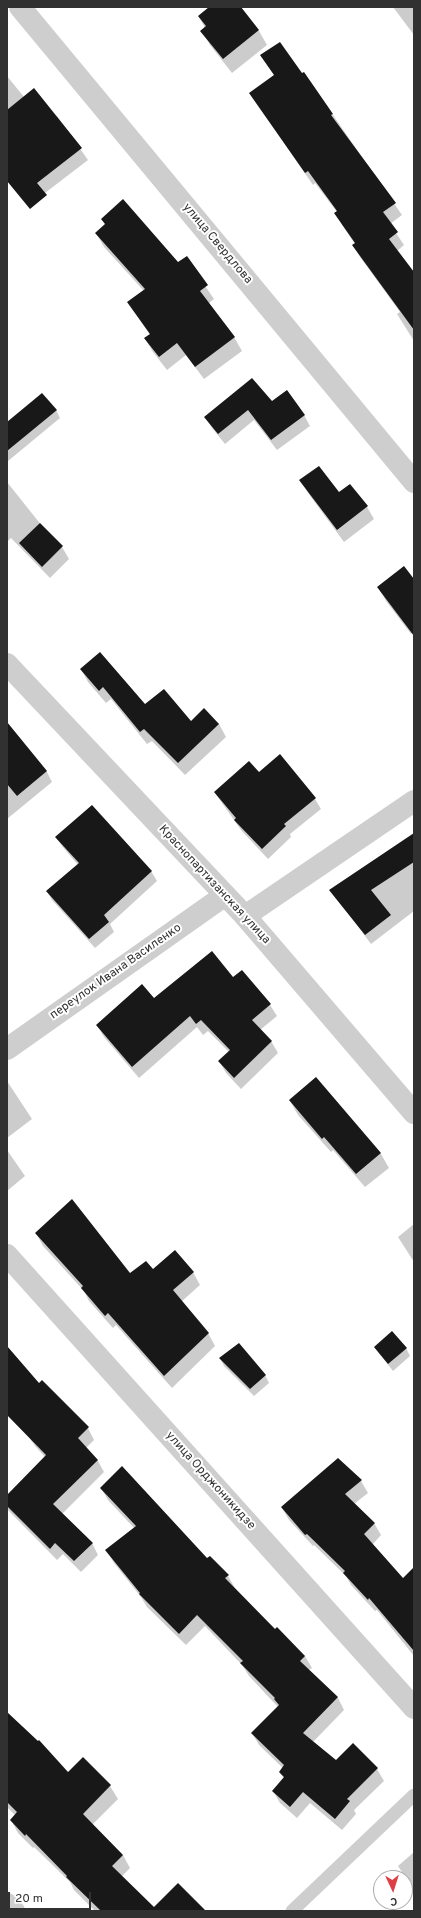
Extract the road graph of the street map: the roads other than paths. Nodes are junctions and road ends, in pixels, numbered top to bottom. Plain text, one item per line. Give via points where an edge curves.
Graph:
1 (20, 7) edge
2 (414, 482) edge
3 (7, 664) edge
4 (414, 801) edge
5 (224, 896) junction
6 (245, 916) junction
7 (7, 1049) edge
8 (414, 1113) edge
9 (7, 1255) edge
10 (414, 1708) edge
11 (414, 1795) edge
12 (7, 1904) edge
13 (14, 1911) edge
14 (292, 1911) edge

1 - 2 street, улица Свердлова
3 - 5 street, Краснопартизанская улица
4 - 6 street
5 - 6 street, Краснопартизанская улица
5 - 7 street, переулок Ивана Василенко
6 - 8 street, Краснопартизанская улица
9 - 10 street, улица Орджоникидзе
11 - 14 lane
12 - 13 street

